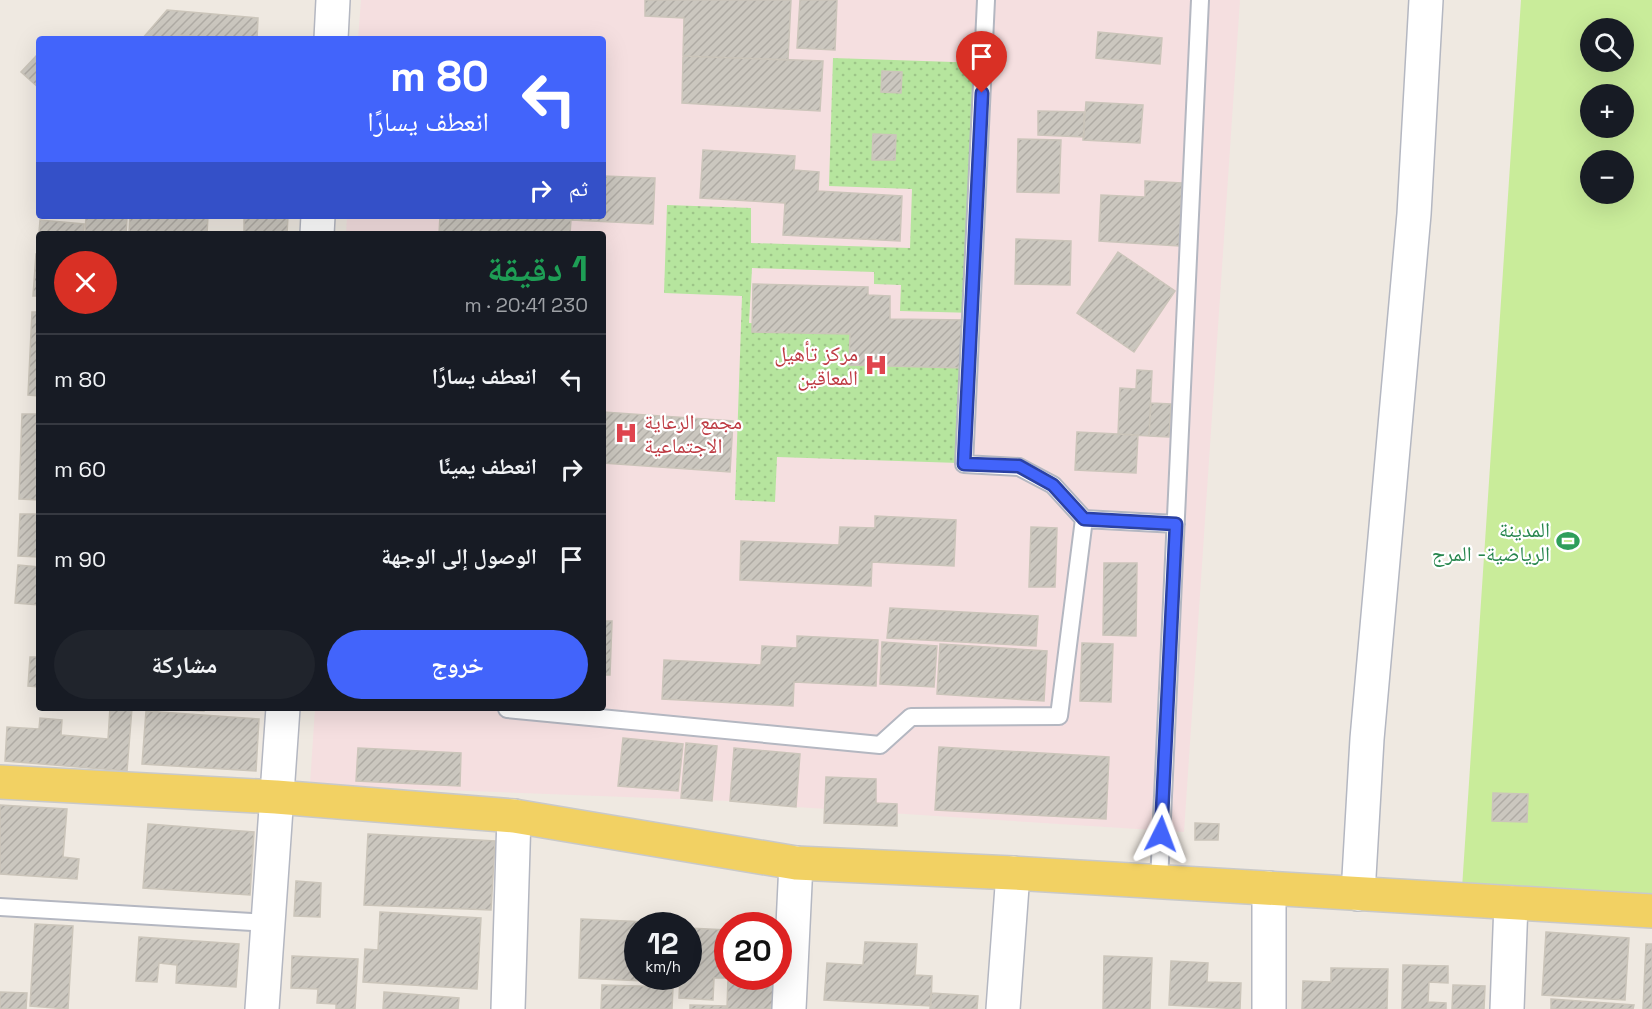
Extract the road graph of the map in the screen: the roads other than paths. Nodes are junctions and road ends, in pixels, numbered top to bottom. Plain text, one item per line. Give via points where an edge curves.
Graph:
1 (333, 0) edge
2 (986, 0) edge
3 (1200, 0) edge
4 (1426, 0) edge
5 (331, 36) edge
6 (1084, 519) junction
7 (1176, 524) junction
8 (283, 711) edge
9 (528, 711) edge
10 (0, 782) edge
11 (276, 797) junction
12 (514, 816) junction
13 (796, 863) junction
14 (1013, 873) junction
15 (1159, 882) junction
16 (1269, 888) junction
17 (1358, 894) junction
18 (1512, 903) junction
19 (0, 907) edge
20 (1652, 911) edge
21 (267, 923) junction
22 (262, 1009) edge
23 (507, 1009) edge
24 (789, 1009) edge
25 (1003, 1009) edge
26 (1269, 1009) edge
27 (1507, 1009) edge

1 - 5 street
2 - 6 lane via 964,464 1019,466 1053,485
3 - 7 lane
4 - 17 street via 1414,214 1367,739
6 - 7 lane
6 - 9 lane via 1059,716 911,717 880,745
7 - 15 lane
8 - 11 street
10 - 11 main road
11 - 12 main road
11 - 21 street
12 - 13 main road
12 - 23 street
13 - 14 main road
13 - 24 street
14 - 15 main road
14 - 25 street
15 - 16 main road
16 - 17 main road
16 - 26 street
17 - 18 main road
18 - 20 main road
18 - 27 street
19 - 21 lane
21 - 22 street

